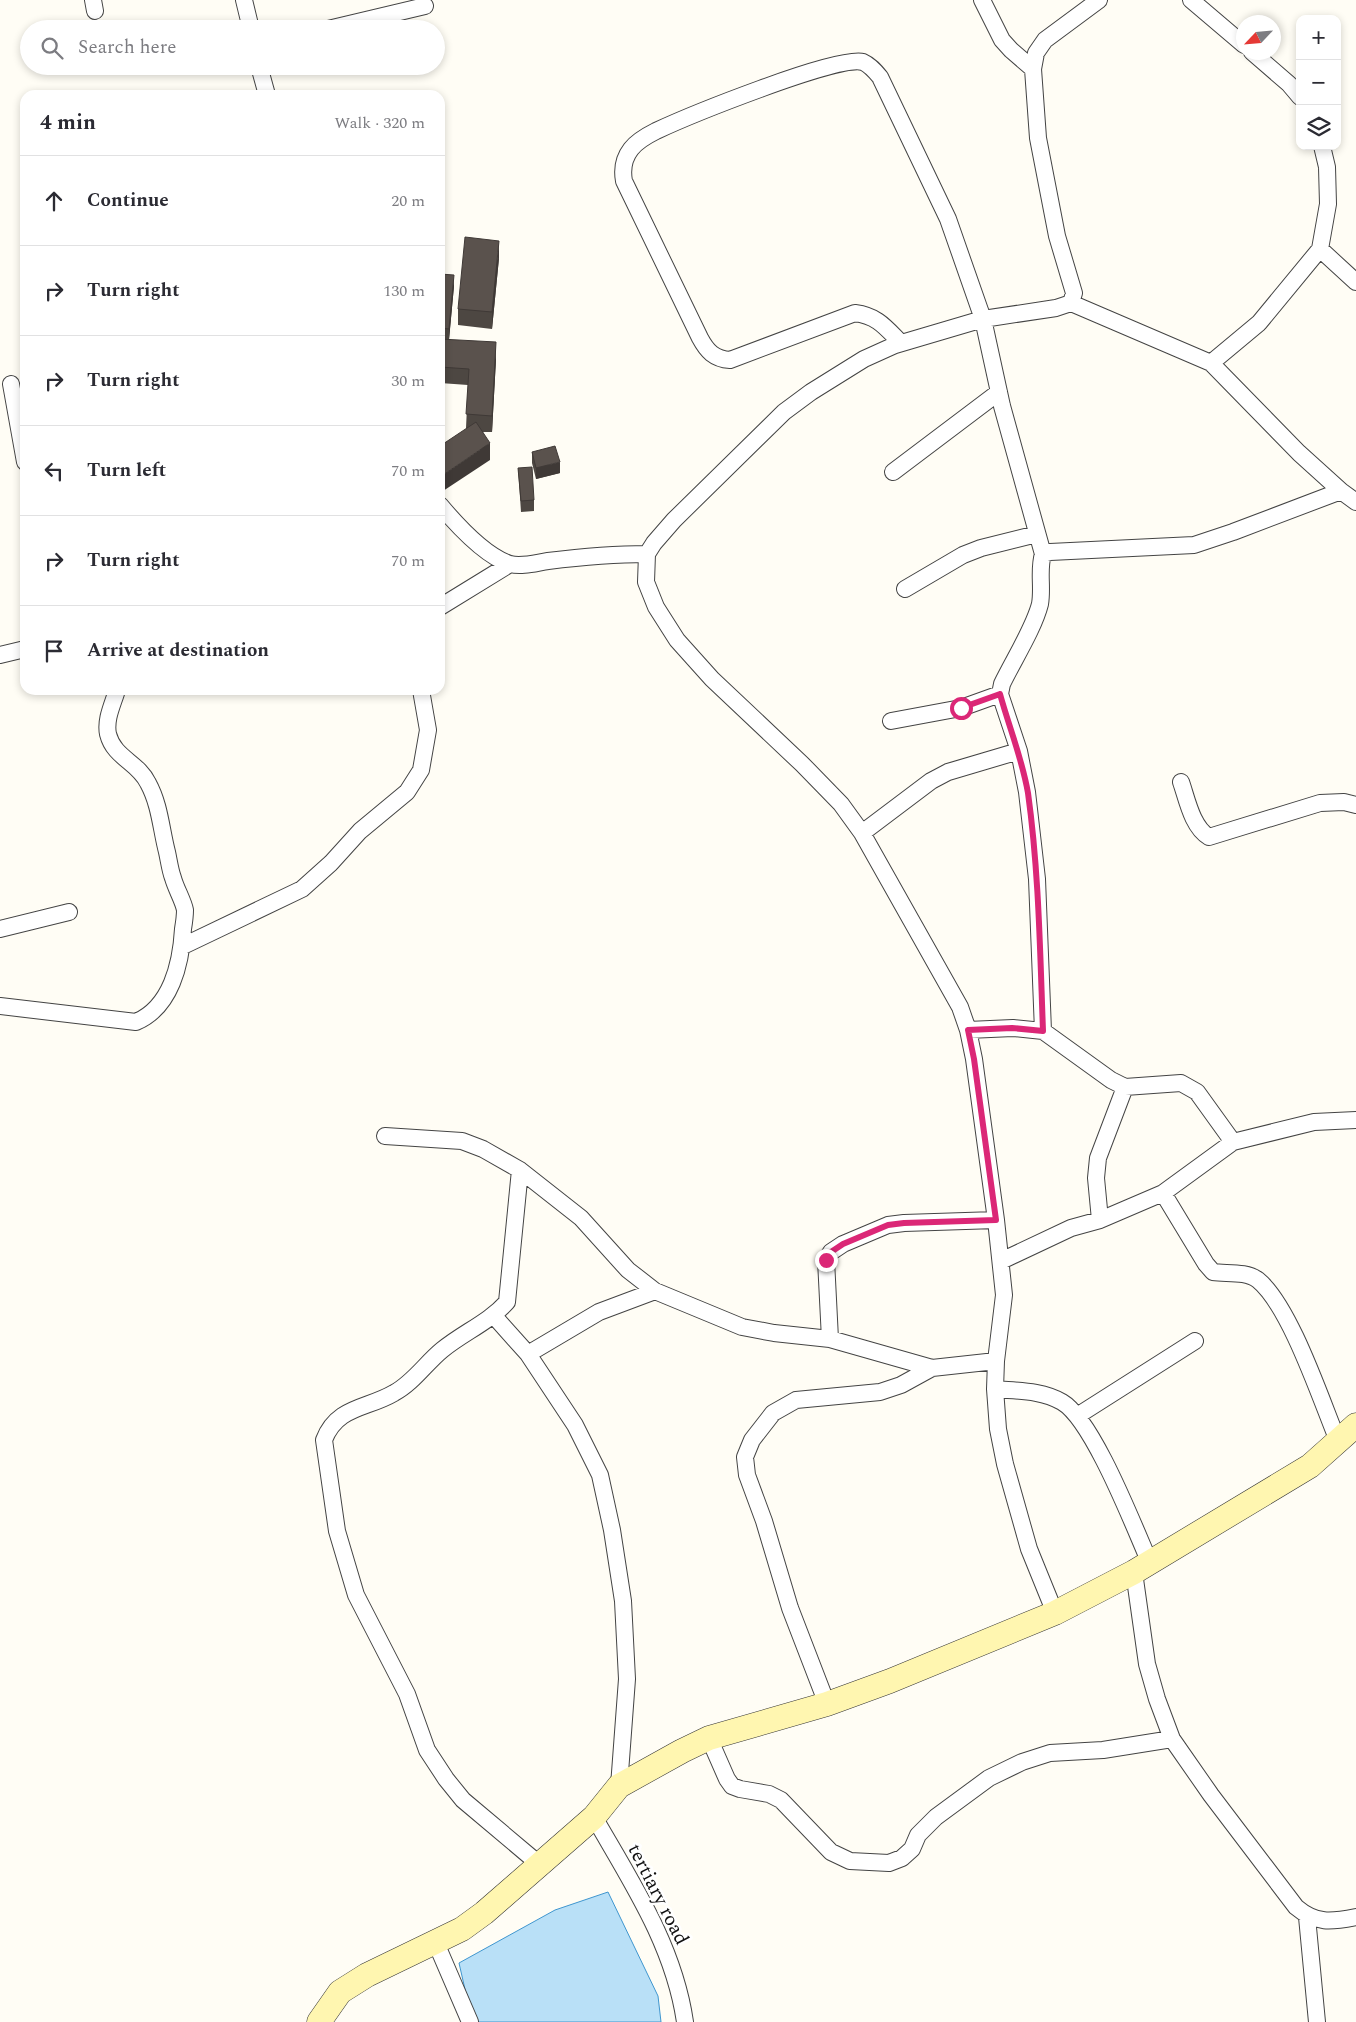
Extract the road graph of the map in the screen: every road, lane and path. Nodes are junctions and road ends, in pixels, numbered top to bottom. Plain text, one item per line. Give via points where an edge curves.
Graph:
1 (244, 0) edge
2 (982, 0) edge
3 (1099, 0) edge
4 (1191, 0) edge
5 (425, 6) dead end
6 (249, 20) edge
7 (366, 20) edge
8 (1236, 38) edge
9 (1261, 60) edge
10 (1033, 68) junction
11 (261, 75) edge
12 (266, 90) edge
13 (1296, 92) edge
14 (1323, 150) edge
15 (1320, 249) junction
16 (1356, 282) edge
17 (1071, 303) junction
18 (983, 319) junction
19 (901, 343) junction
20 (1211, 363) junction
21 (11, 384) dead end
22 (999, 392) junction
23 (20, 434) edge
24 (893, 472) dead end
25 (1351, 498) edge
26 (445, 510) edge
27 (1037, 534) junction
28 (647, 554) junction
29 (1043, 554) junction
30 (510, 564) junction
31 (905, 589) dead end
32 (445, 604) edge
33 (20, 650) edge
34 (0, 655) edge
35 (1000, 694) junction
36 (116, 695) edge
37 (422, 695) edge
38 (891, 720) dead end
39 (1019, 751) junction
40 (1181, 782) dead end
41 (1356, 804) edge
42 (862, 833) junction
43 (69, 912) dead end
44 (0, 929) edge
45 (182, 946) junction
46 (0, 1006) edge
47 (968, 1030) junction
48 (1043, 1031) junction
49 (1126, 1087) junction
50 (1356, 1120) edge
51 (385, 1136) dead end
52 (1233, 1142) junction
53 (520, 1170) junction
54 (1164, 1193) junction
55 (996, 1220) junction
56 (1100, 1220) junction
57 (1001, 1261) junction
58 (655, 1292) junction
59 (494, 1316) junction
60 (830, 1340) junction
61 (1195, 1341) dead end
62 (528, 1354) junction
63 (996, 1361) junction
64 (932, 1368) junction
65 (995, 1389) junction
66 (1077, 1416) junction
67 (1356, 1425) edge
68 (1338, 1441) junction
69 (1142, 1567) junction
70 (1055, 1613) junction
71 (827, 1704) junction
72 (710, 1738) junction
73 (1172, 1739) junction
74 (619, 1786) junction
75 (594, 1817) junction
76 (539, 1864) junction
77 (1307, 1916) junction
78 (1356, 1917) edge
79 (436, 1943) junction
80 (319, 2022) edge
81 (470, 2022) edge
82 (685, 2022) edge
83 (1317, 2022) edge

1 - 6 street
2 - 10 street via 1002,40
3 - 10 street via 1045,40 1036,53
4 - 8 street
5 - 7 street
9 - 13 street
10 - 17 street via 1038,138 1057,236 1074,293
11 - 12 street
14 - 15 street via 1328,204
15 - 16 street
15 - 20 street via 1259,323
17 - 18 street
17 - 20 street
18 - 19 street
18 - 19 street via 948,218 880,77 862,62 827,67 722,103 655,132 631,149 622,173 624,181 706,350 718,359 730,360 855,313 878,320
18 - 22 street
19 - 28 street via 864,359 784,412 674,520
20 - 25 street via 1299,453
21 - 23 street
22 - 24 street
22 - 27 street
25 - 29 street via 1194,545
26 - 30 street via 468,535
27 - 29 street
27 - 31 street via 963,555
28 - 30 street
28 - 42 street via 646,582 656,607 677,640 712,679 841,804
29 - 35 street via 1037,615
30 - 32 street
33 - 34 street
35 - 38 street via 961,708
35 - 39 street
36 - 45 street via 107,723 108,734 116,751 136,766 148,781 156,802 173,878 185,910
37 - 45 street via 428,730 421,770 407,792 360,831 302,889
39 - 42 street via 948,772
39 - 48 street via 1028,792 1037,879
40 - 41 street via 1202,833 1209,837 1320,803
42 - 47 street via 960,1007
43 - 44 street
45 - 46 street via 178,969 165,996 150,1014 136,1022
47 - 48 street via 1012,1028
47 - 55 street
48 - 49 street via 1111,1080
49 - 52 street via 1181,1083 1197,1092
49 - 56 street via 1098,1158 1096,1178
50 - 52 street via 1314,1122
51 - 53 street via 462,1141
52 - 54 street
53 - 58 street via 582,1218 628,1270
53 - 59 street via 506,1302
54 - 56 street
54 - 68 street via 1213,1272 1246,1274 1258,1280 1269,1293 1296,1340
55 - 57 street
55 - 60 street via 888,1225 831,1252 826,1260
56 - 57 street via 1071,1228
57 - 63 street via 1004,1295
58 - 60 street via 742,1327
58 - 62 street via 599,1312
59 - 62 street
59 - 76 street via 441,1351 396,1393 336,1420 324,1440 337,1531 356,1595 407,1694 427,1750 463,1800
60 - 64 street
61 - 66 street
62 - 74 street via 575,1425 600,1475 607,1507 623,1601 628,1679
63 - 64 street
63 - 65 street
64 - 71 street via 880,1392 796,1400 773,1413 752,1440 745,1457 746,1475 764,1521 790,1608
65 - 66 street via 1051,1396
65 - 70 street via 1005,1464 1029,1549
66 - 69 street via 1106,1464
67 - 68 street
68 - 69 street via 1310,1466
69 - 70 street
69 - 73 street via 1147,1664
70 - 71 street
71 - 72 street
72 - 73 street via 732,1786 781,1800 831,1852 850,1861 889,1863 912,1849 918,1835 936,1818 989,1778 1022,1762 1050,1753 1103,1750
72 - 74 street
73 - 77 street via 1211,1796 1296,1907
74 - 75 street
75 - 76 street
75 - 82 street, tertiary road via 647,1907 663,1941 682,2001
76 - 79 street via 484,1913
77 - 78 street via 1319,1921
77 - 83 street
79 - 80 street via 398,1959 340,1992
79 - 81 street

